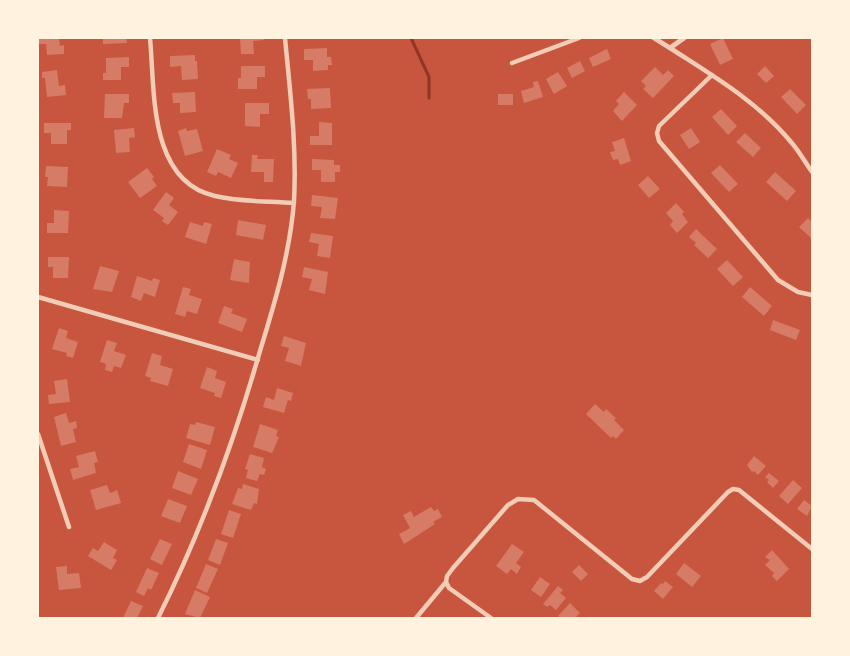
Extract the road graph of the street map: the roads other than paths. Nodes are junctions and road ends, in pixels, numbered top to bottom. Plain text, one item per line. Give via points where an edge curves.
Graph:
1 (150, 38) edge
2 (285, 38) edge
3 (579, 38) edge
4 (654, 38) edge
5 (684, 38) edge
6 (670, 48) junction
7 (512, 63) dead end
8 (712, 75) junction
9 (813, 172) edge
10 (294, 203) junction
11 (813, 295) edge
12 (38, 297) edge
13 (258, 360) junction
14 (38, 434) edge
15 (69, 527) dead end
16 (813, 549) edge
17 (446, 582) junction
18 (158, 618) edge
19 (416, 618) edge
20 (491, 618) edge

1 - 10 street via 158,130 174,169 190,184 216,196
2 - 10 street
3 - 7 street
4 - 6 street
5 - 6 street
6 - 8 street
8 - 9 street via 778,128
8 - 11 street via 659,126 658,141 778,280 798,292
10 - 13 street via 286,260
12 - 13 street
13 - 18 street via 212,500
14 - 15 street
16 - 17 street via 736,489 728,492 647,577 632,579 529,498 507,505 453,568
17 - 19 street
17 - 20 street

